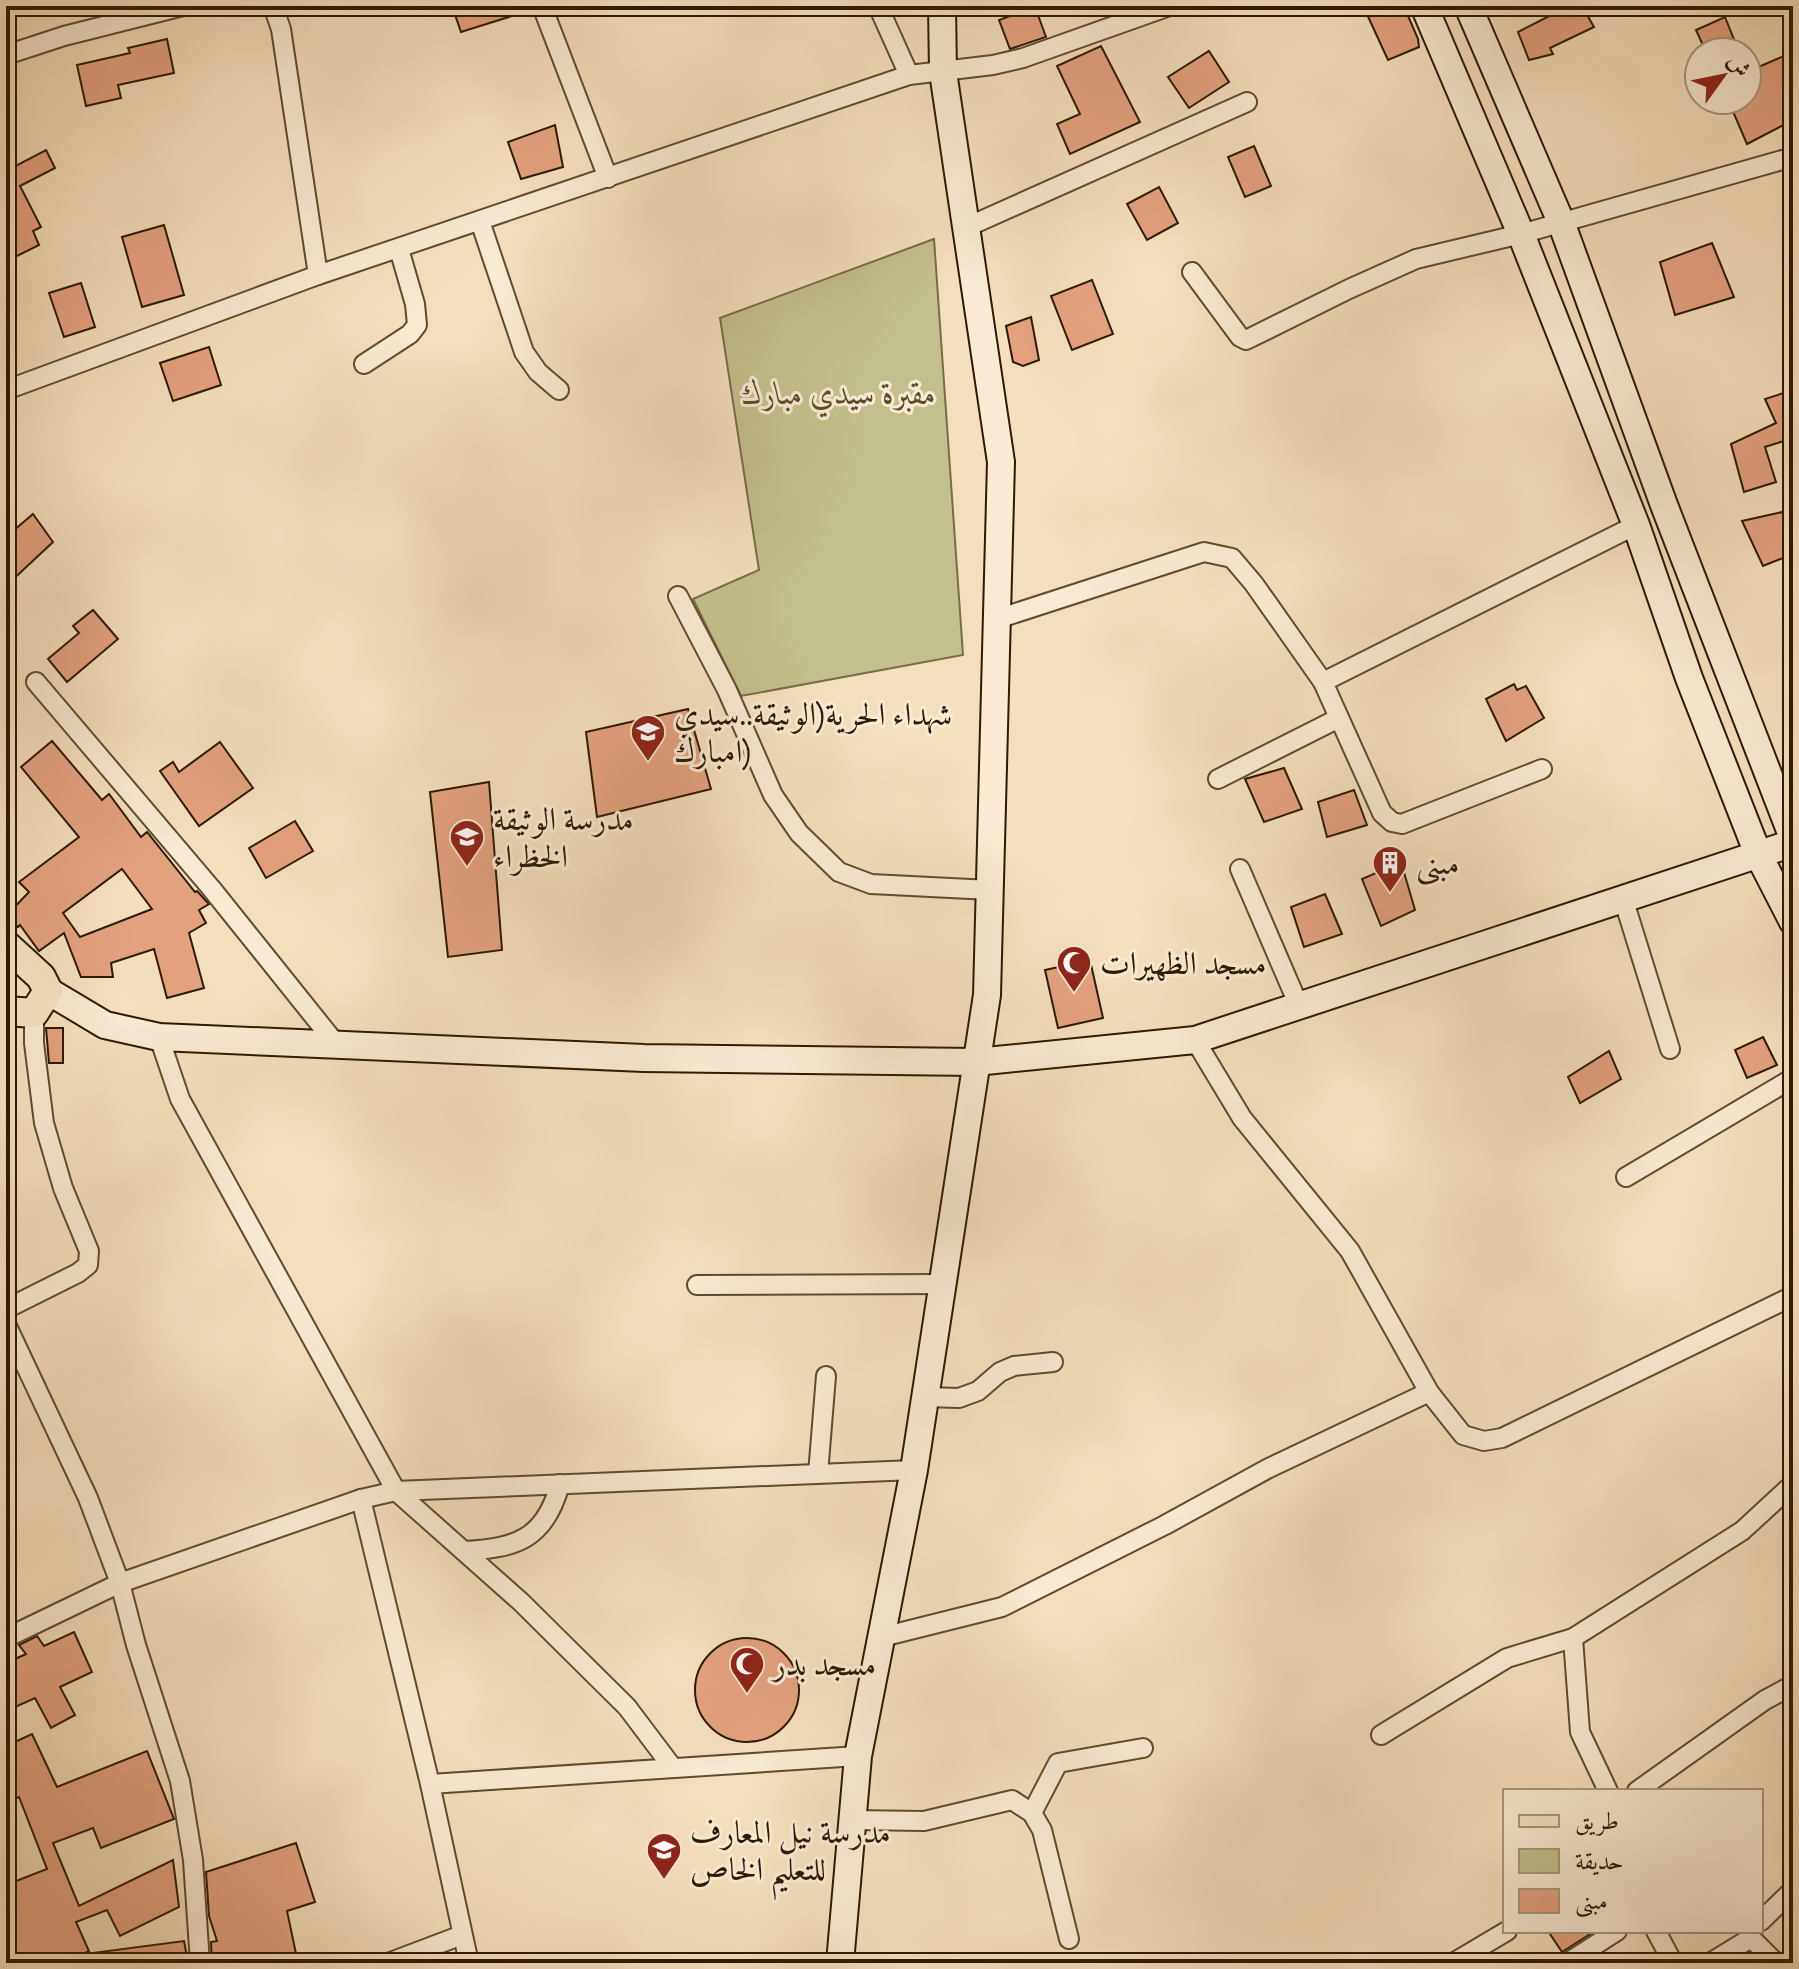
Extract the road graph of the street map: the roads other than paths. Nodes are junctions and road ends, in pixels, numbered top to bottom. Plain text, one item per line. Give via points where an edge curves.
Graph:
1 (183, 6) edge
2 (273, 6) edge
3 (542, 6) edge
4 (878, 6) edge
5 (942, 6) edge
6 (1424, 6) edge
7 (1468, 6) edge
8 (1167, 7) edge
9 (6, 55) edge
10 (943, 72) junction
11 (909, 75) junction
12 (1247, 102) dead end
13 (1793, 157) edge
14 (608, 178) junction
15 (480, 221) junction
16 (1561, 222) junction
17 (967, 227) junction
18 (1521, 234) junction
19 (399, 249) junction
20 (1192, 272) dead end
21 (318, 275) junction
22 (364, 364) dead end
23 (6, 390) edge
24 (559, 390) dead end
25 (1636, 525) junction
26 (678, 596) dead end
27 (997, 619) junction
28 (36, 682) dead end
29 (1323, 682) junction
30 (1339, 718) junction
31 (1542, 769) dead end
32 (1218, 779) dead end
33 (1791, 828) edge
34 (1758, 854) junction
35 (1240, 869) dead end
36 (990, 890) junction
37 (1623, 898) junction
38 (1793, 922) edge
39 (6, 945) edge
40 (29, 1005) edge
41 (1299, 1006) junction
42 (159, 1037) junction
43 (1195, 1040) junction
44 (336, 1044) junction
45 (1670, 1049) dead end
46 (976, 1062) junction
47 (1793, 1078) edge
48 (1626, 1177) dead end
49 (942, 1284) junction
50 (697, 1285) dead end
51 (1793, 1296) edge
52 (6, 1309) edge
53 (6, 1324) edge
54 (1053, 1362) dead end
55 (826, 1376) dead end
56 (1429, 1392) junction
57 (925, 1397) junction
58 (914, 1470) junction
59 (818, 1474) junction
60 (560, 1484) junction
61 (1793, 1484) edge
62 (396, 1491) junction
63 (361, 1499) junction
64 (464, 1551) junction
65 (120, 1583) junction
66 (882, 1637) junction
67 (6, 1638) edge
68 (1573, 1638) junction
69 (1793, 1685) edge
70 (1381, 1735) dead end
71 (1143, 1748) dead end
72 (858, 1756) junction
73 (673, 1768) junction
74 (430, 1784) junction
75 (1607, 1789) edge
76 (1640, 1789) edge
77 (1032, 1813) junction
78 (852, 1820) junction
79 (1793, 1890) edge
80 (1763, 1919) edge
81 (1504, 1933) edge
82 (1614, 1933) edge
83 (1657, 1933) edge
84 (462, 1935) junction
85 (1752, 1935) edge
86 (1069, 1939) dead end
87 (200, 1963) edge
88 (388, 1963) edge
89 (469, 1963) edge
90 (840, 1963) edge
91 (1453, 1963) edge
92 (1567, 1963) edge
93 (1673, 1963) edge
94 (1710, 1963) edge
95 (1776, 1963) edge

1 - 9 street
2 - 21 street via 281,29
3 - 14 street
4 - 11 street
5 - 10 street
6 - 18 street
7 - 16 street
8 - 10 street via 1023,58
10 - 11 street
10 - 17 street
11 - 14 street
12 - 17 street
13 - 16 street
14 - 15 street
15 - 19 street
15 - 24 street via 524,352
16 - 18 street
16 - 33 street via 1664,505
17 - 27 street via 1001,462
18 - 20 street via 1416,259 1246,340
18 - 25 street
19 - 21 street
19 - 22 street via 417,325
21 - 23 street
25 - 29 street
25 - 34 street
26 - 36 street via 773,795 799,833 839,872 871,884
27 - 29 street via 1204,552 1232,558
27 - 36 street
28 - 44 street
29 - 30 street
30 - 31 street via 1382,813 1392,822 1402,824
30 - 32 street
33 - 34 street
34 - 37 street
34 - 38 street
35 - 41 street
36 - 46 street via 987,995
37 - 41 street
37 - 45 street
39 - 40 main road via 41,977
40 - 42 street
40 - 52 street via 44,1123 89,1251 88,1265
41 - 43 street
42 - 44 street
42 - 62 street via 180,1099
43 - 46 street
43 - 56 street via 1242,1118 1350,1251
44 - 46 street via 644,1058
46 - 49 street
47 - 48 street
49 - 50 street
49 - 57 street
51 - 56 street via 1502,1438 1484,1441 1463,1435
53 - 65 street via 88,1498
54 - 57 street via 1014,1366 959,1398
55 - 59 street
56 - 66 street via 1269,1468 1002,1607
57 - 58 street
58 - 59 street
58 - 66 street
59 - 60 street
60 - 62 street
60 - 64 street via 553,1508 535,1533 501,1549
61 - 68 street via 1742,1531
62 - 63 street
62 - 64 street
63 - 65 street
63 - 74 street
64 - 73 street via 627,1707
65 - 67 street
65 - 87 street via 180,1781 193,1860
66 - 72 street
68 - 70 street via 1507,1658
68 - 75 street via 1580,1732
69 - 76 street
71 - 77 street via 1058,1763
72 - 73 street
72 - 78 street
73 - 74 street
74 - 84 street
77 - 78 street via 1012,1800 924,1821
77 - 86 street via 1042,1830
78 - 90 street
79 - 80 street
81 - 91 street
82 - 92 street
83 - 93 street
84 - 88 street
84 - 89 street
85 - 94 street
85 - 95 street

